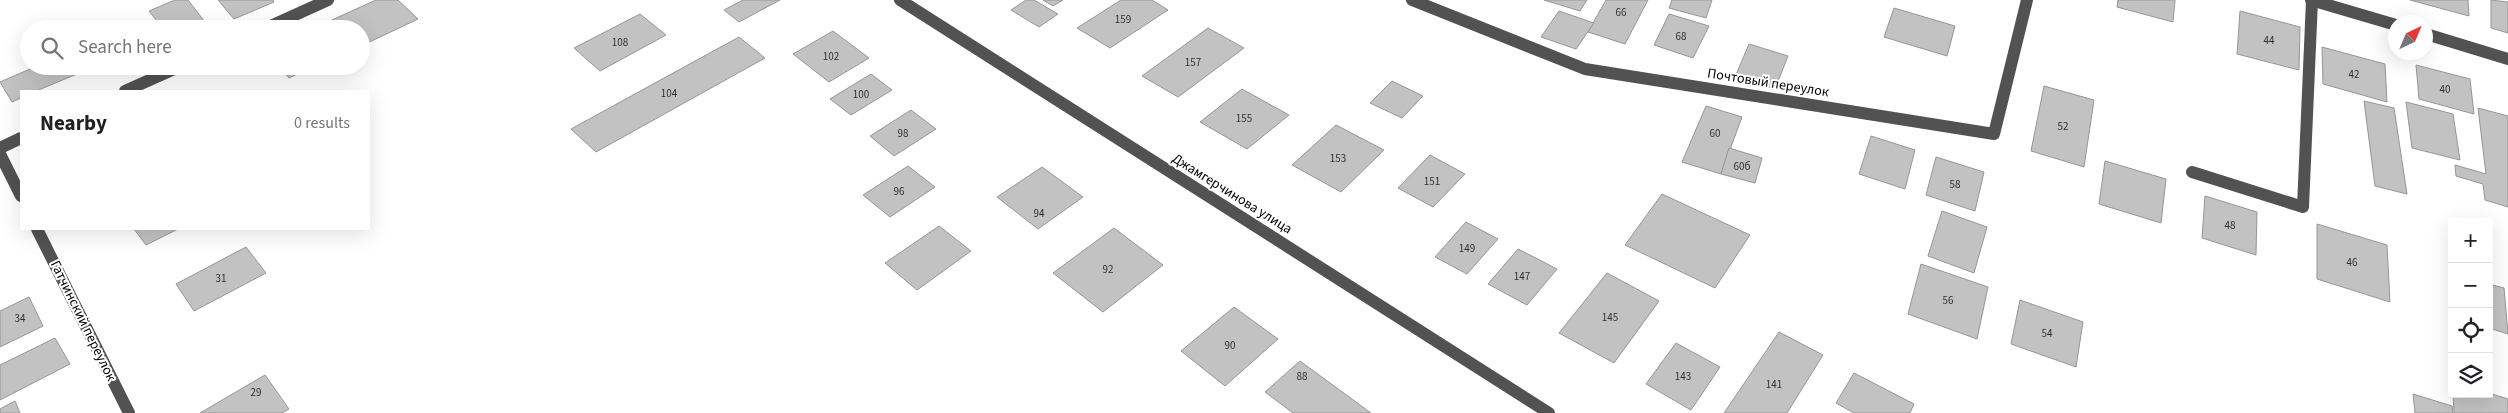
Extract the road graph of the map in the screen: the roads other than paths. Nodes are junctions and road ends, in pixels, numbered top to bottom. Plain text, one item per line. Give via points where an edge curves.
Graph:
1 (328, 0) edge
2 (900, 0) edge
3 (1412, 0) edge
4 (2027, 0) edge
5 (2312, 0) edge
6 (284, 20) edge
7 (2388, 23) edge
8 (2433, 36) edge
9 (2508, 59) edge
10 (161, 75) edge
11 (127, 90) edge
12 (20, 138) edge
13 (0, 148) edge
14 (0, 154) edge
15 (2192, 172) dead end
16 (20, 194) edge
17 (38, 230) edge
18 (129, 413) edge
19 (1549, 413) edge

1 - 6 street
2 - 19 street, Джамгерчинова улица
3 - 4 street, Почтовый переулок via 1585,69 1994,134
5 - 7 street
5 - 15 street via 2303,207
8 - 9 street
10 - 11 street
12 - 13 street
14 - 16 street
17 - 18 street, Гатчинский переулок

